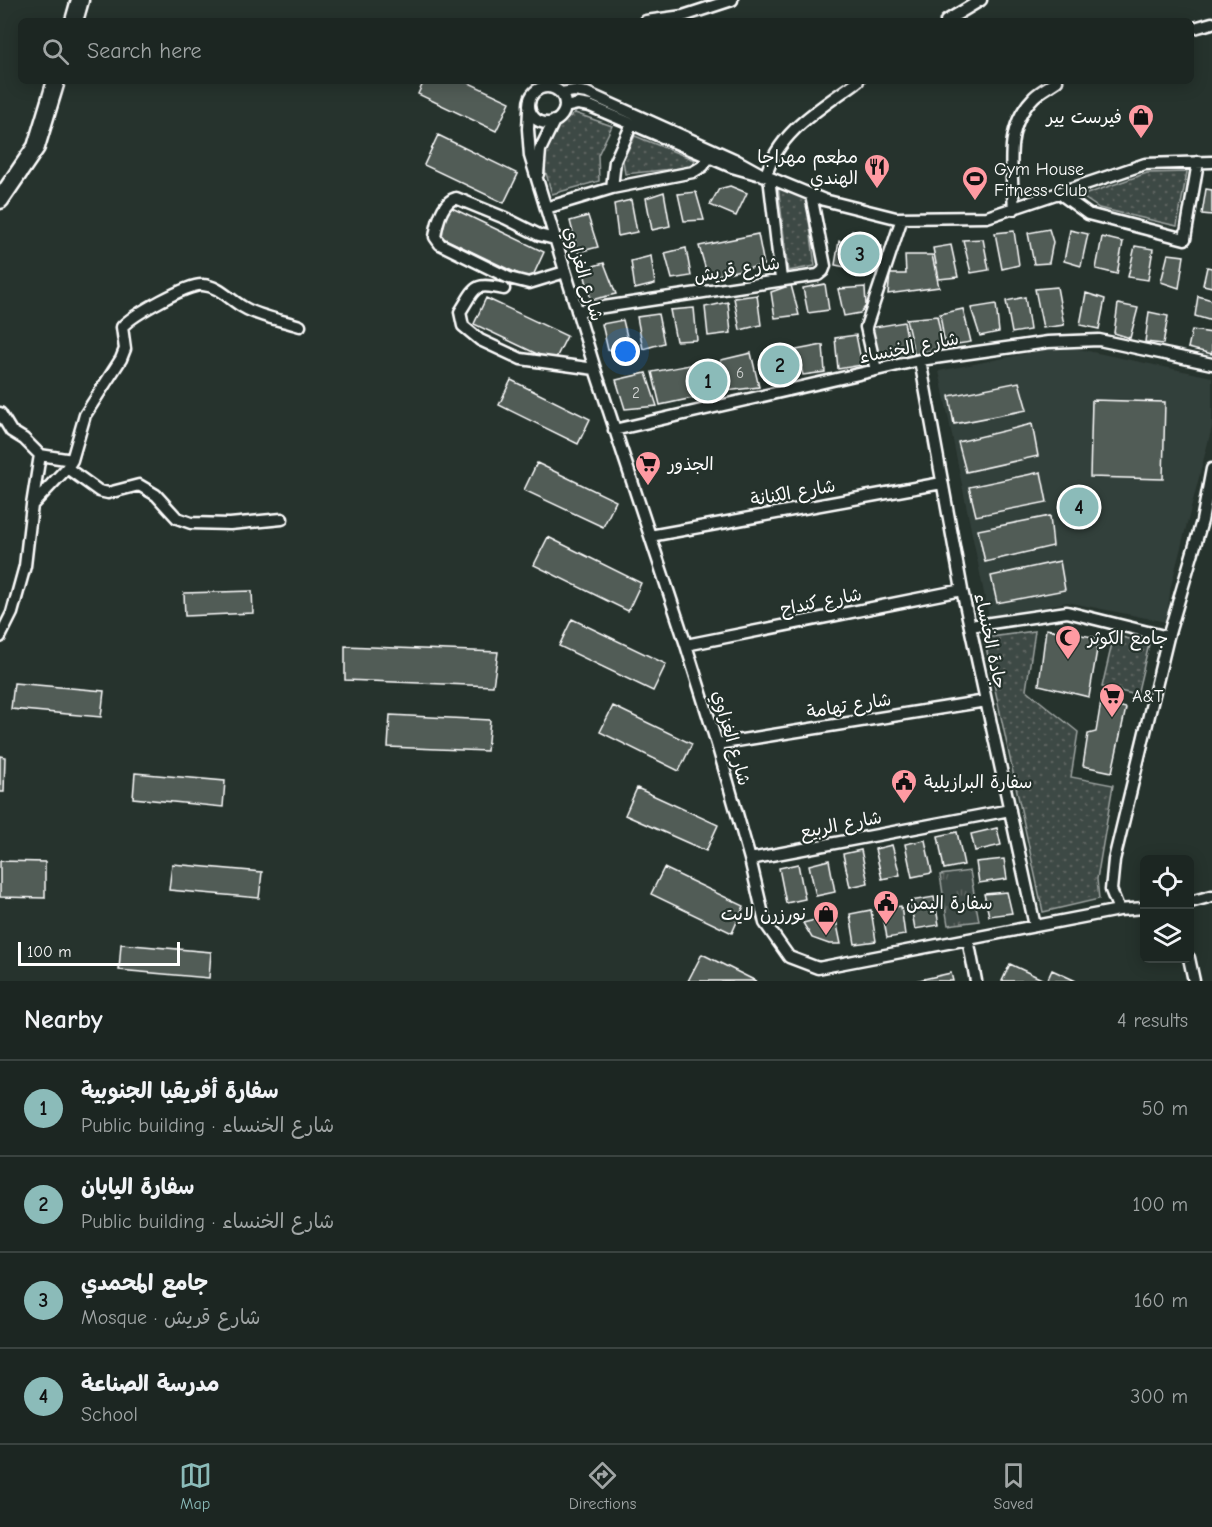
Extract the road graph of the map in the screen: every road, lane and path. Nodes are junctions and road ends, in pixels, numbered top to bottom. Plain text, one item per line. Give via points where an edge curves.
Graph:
1 (80, 0) edge
2 (732, 0) edge
3 (981, 0) edge
4 (75, 18) edge
5 (668, 18) edge
6 (951, 18) edge
7 (1212, 23) edge
8 (1194, 28) edge
9 (55, 84) edge
10 (854, 84) edge
11 (1053, 84) edge
12 (556, 86) edge
13 (565, 107) junction
14 (530, 110) junction
15 (554, 121) junction
16 (632, 124) junction
17 (709, 157) junction
18 (1198, 162) junction
19 (1212, 162) edge
20 (766, 176) junction
21 (537, 178) junction
22 (612, 188) junction
23 (1059, 193) junction
24 (811, 195) junction
25 (0, 200) edge
26 (546, 208) junction
27 (1014, 209) junction
28 (902, 218) junction
29 (555, 239) junction
30 (565, 272) junction
31 (781, 279) junction
32 (504, 289) dead end
33 (577, 311) junction
34 (300, 326) dead end
35 (920, 360) junction
36 (1212, 364) edge
37 (595, 369) junction
38 (876, 370) junction
39 (0, 413) edge
40 (614, 430) junction
41 (40, 455) junction
42 (69, 464) junction
43 (1212, 469) edge
44 (942, 483) junction
45 (32, 505) junction
46 (282, 519) dead end
47 (1207, 522) edge
48 (650, 536) junction
49 (962, 590) junction
50 (970, 626) junction
51 (1168, 637) junction
52 (0, 638) edge
53 (686, 645) junction
54 (986, 701) junction
55 (717, 744) junction
56 (1010, 810) junction
57 (750, 859) junction
58 (1212, 896) edge
59 (1194, 901) edge
60 (1140, 908) edge
61 (1119, 910) junction
62 (1035, 926) junction
63 (968, 939) junction
64 (1191, 963) edge
65 (976, 981) edge
66 (1194, 981) edge

1 - 4 main road
2 - 5 street
3 - 6 street
7 - 8 street
9 - 25 main road via 36,147
10 - 20 street via 787,136
11 - 27 street via 1033,98 1014,127
12 - 13 street
12 - 14 street via 534,91 529,100
12 - 20 street via 587,93
13 - 15 street via 562,116
13 - 16 street via 590,106
14 - 15 street via 539,121
14 - 21 street, شارع الغزاوي via 530,156
15 - 21 street, شارع الغزاوي via 540,150
16 - 17 street
16 - 22 street via 620,148
17 - 20 street
17 - 22 street via 693,172
18 - 19 street
18 - 23 street via 1145,164
18 - 23 street via 1185,239 1088,214
20 - 24 street
20 - 31 street
21 - 26 street, شارع الغزاوي
22 - 26 street
23 - 27 street
24 - 28 street
24 - 31 street, شارع قريش via 825,266 818,275
26 - 29 street, شارع الغزاوي
27 - 28 street via 987,217
28 - 38 street via 866,327
29 - 30 street, شارع الغزاوي
29 - 30 street via 456,198 444,206 435,237 440,244 509,278 529,283
30 - 33 street, شارع الغزاوي
31 - 33 street, شارع قريش
32 - 37 street via 480,285 474,290 460,312 463,326 480,340 521,358
33 - 37 street, شارع الغزاوي
34 - 42 street via 244,308 216,288 201,284 147,307 122,327 125,349 85,415
35 - 36 street, شارع الخنساء via 1048,342 1099,340
35 - 38 street, شارع الخنساء
35 - 44 street, جادة الخنساء
37 - 40 street, شارع الغزاوي
38 - 40 street, شارع الخنساء
39 - 41 street via 11,431
40 - 48 street, شارع الغزاوي
41 - 42 street
41 - 45 street
42 - 45 street
42 - 46 street via 99,491 108,493 139,485 156,495 177,519 191,524
43 - 47 street
44 - 48 street, شارع الكنانة
44 - 49 street, جادة الخنساء
45 - 52 street via 25,566 12,613
47 - 51 street
48 - 53 street, شارع الغزاوي
49 - 50 street, جادة الخنساء
49 - 53 street, شارع كنداح
50 - 51 street via 1067,612
50 - 54 street, جادة الخنساء
51 - 61 street via 1114,860 1111,890
53 - 55 street, شارع الغزاوي
54 - 55 street, شارع تهامة
54 - 56 street, جادة الخنساء
55 - 57 street, شارع الغزاوي
56 - 57 street, شارع الربيع
56 - 62 street, جادة الخنساء
57 - 63 street, شارع الغزاوي via 765,923 789,957 818,968
58 - 59 street
60 - 61 street, شارع الغزاوي
61 - 62 street, شارع الغزاوي
62 - 63 street, شارع الغزاوي
63 - 65 street
64 - 66 street

